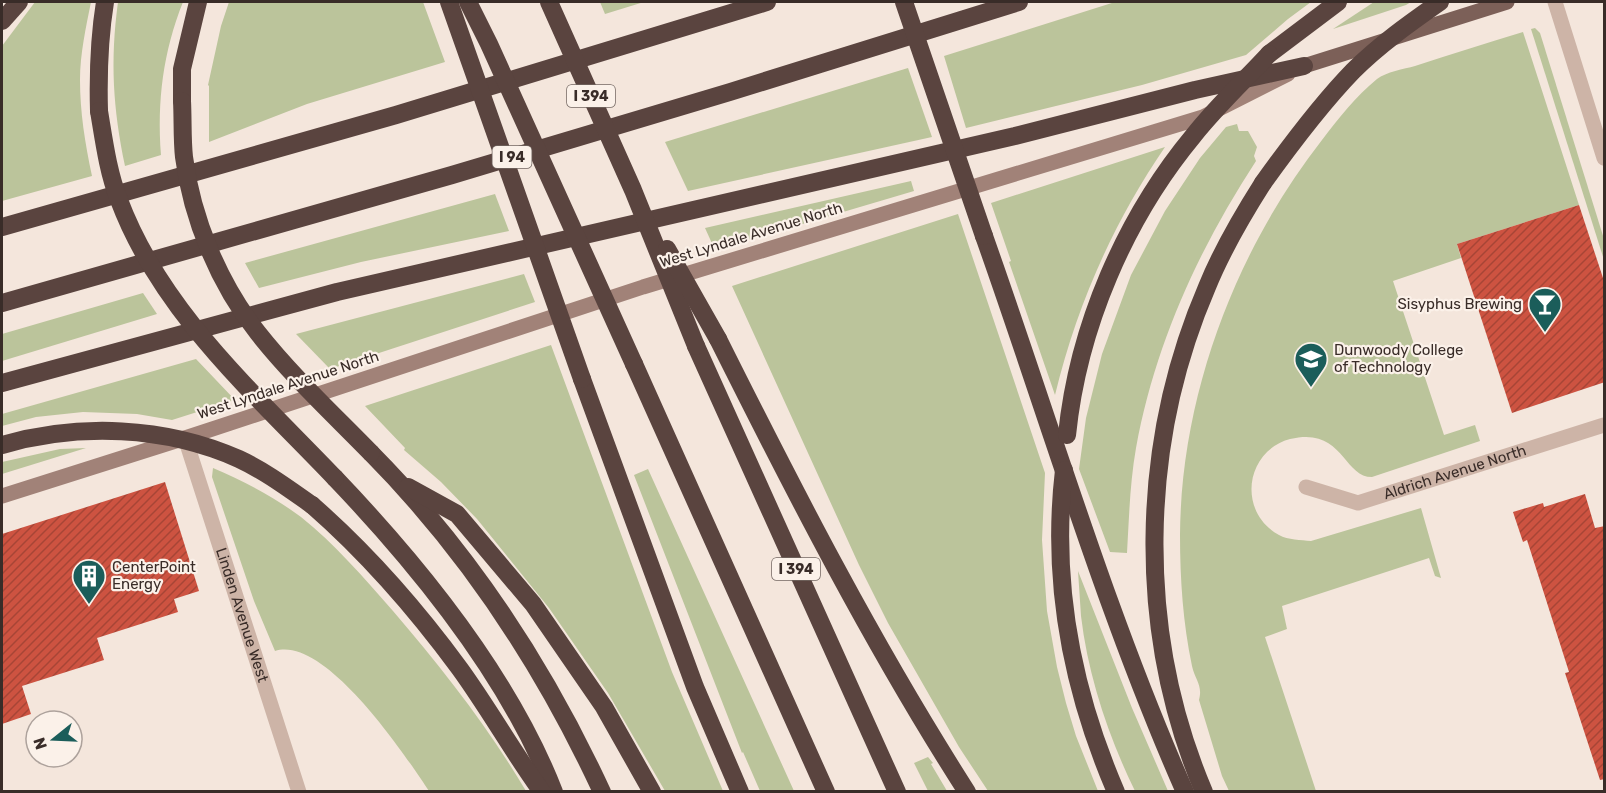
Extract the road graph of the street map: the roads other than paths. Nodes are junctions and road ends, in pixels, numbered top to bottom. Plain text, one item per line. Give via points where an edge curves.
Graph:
1 (19, 2) edge
2 (105, 2) edge
3 (198, 2) edge
4 (449, 2) edge
5 (468, 2) edge
6 (549, 2) edge
7 (767, 2) edge
8 (904, 2) edge
9 (1019, 2) edge
10 (1338, 2) edge
11 (1440, 2) edge
12 (1507, 2) edge
13 (1555, 2) edge
14 (2, 21) edge
15 (1304, 66) junction
16 (1605, 158) edge
17 (633, 190) junction
18 (2, 227) edge
19 (2, 303) edge
20 (2, 383) edge
21 (1605, 425) edge
22 (185, 438) junction
23 (2, 445) edge
24 (399, 482) junction
25 (1306, 487) dead end
26 (2, 496) edge
27 (299, 792) edge
28 (542, 792) edge
29 (554, 792) edge
30 (602, 792) edge
31 (652, 792) edge
32 (740, 792) edge
33 (826, 792) edge
34 (897, 792) edge
35 (967, 792) edge
36 (1116, 792) edge
37 (1185, 792) edge
38 (1204, 792) edge

1 - 14 highway
2 - 29 highway, bridge via 98,64 99,111 118,198 146,259 166,292 211,348 335,478 447,607 509,700 541,757
3 - 24 highway, bridge via 182,69 184,156 189,184 219,273 257,332
4 - 32 highway, bridge via 695,687
5 - 33 highway, bridge
6 - 17 highway, I 394, bridge
7 - 18 highway via 396,115
8 - 37 highway, bridge via 1093,560
9 - 19 highway, I 94 via 474,169
10 - 36 highway, bridge via 1269,54 1193,136 1140,215 1106,280 1083,354 1069,420 1060,504 1063,606 1083,701
11 - 38 highway, bridge via 1353,71 1294,139 1222,254 1183,353 1165,426 1156,502 1155,577 1161,642 1173,698
12 - 15 main road, West Lyndale Avenue North
13 - 16 street
15 - 20 highway via 337,292
15 - 22 main road, West Lyndale Avenue North via 1203,117 643,287
17 - 34 highway, I 394, bridge via 696,346
17 - 35 highway, bridge via 718,339 815,532
21 - 25 street, Aldrich Avenue North via 1358,503
22 - 26 main road, West Lyndale Avenue North
22 - 27 street, Linden Avenue West
23 - 28 highway, bridge via 50,434 131,432 206,447 274,479 350,538 416,613 460,670
24 - 30 highway via 464,559 499,609 558,705
24 - 31 highway via 457,514 533,604 604,707

